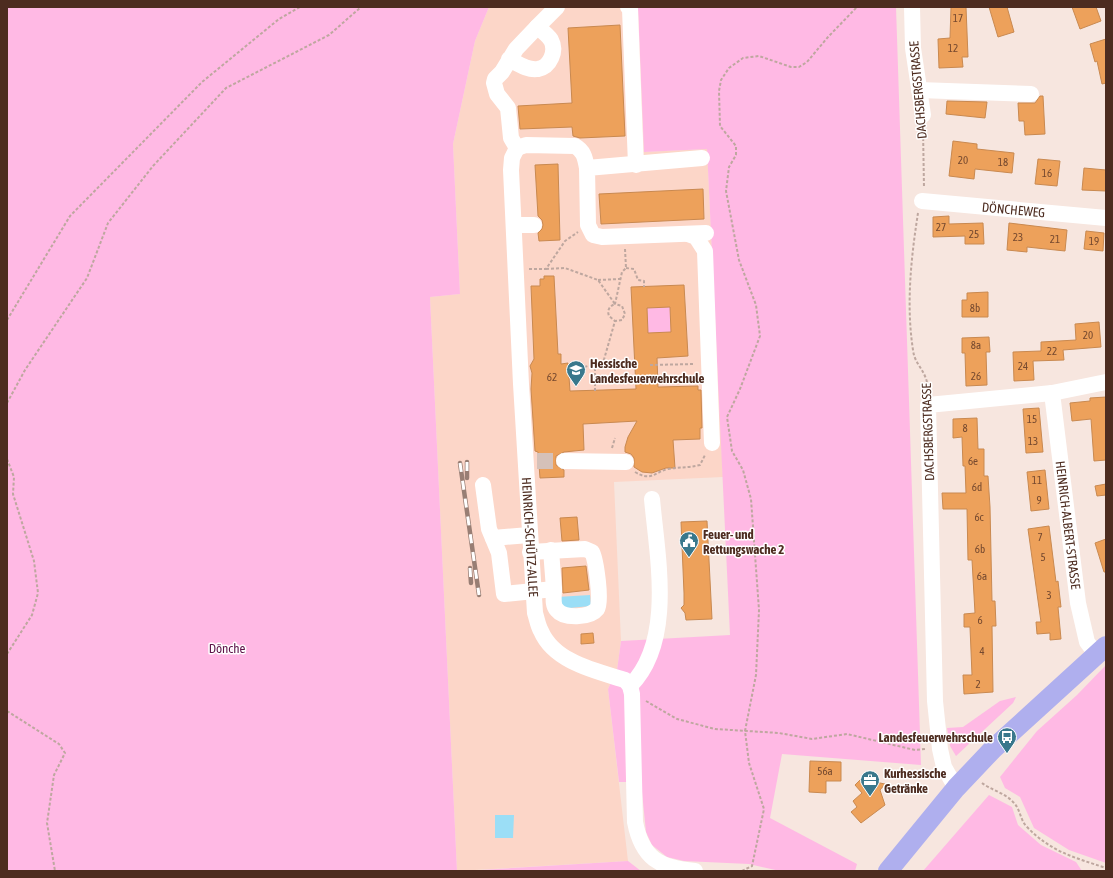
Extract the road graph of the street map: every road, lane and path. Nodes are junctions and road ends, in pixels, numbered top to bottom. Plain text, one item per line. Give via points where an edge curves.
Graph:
1 (300, 7) edge
2 (362, 7) edge
3 (557, 7) edge
4 (628, 7) edge
5 (857, 7) edge
6 (912, 7) edge
7 (537, 27) junction
8 (509, 59) junction
9 (919, 90) junction
10 (1031, 94) dead end
11 (923, 114) joint
12 (517, 148) junction
13 (702, 158) dead end
14 (636, 165) junction
15 (586, 168) junction
16 (922, 201) junction
17 (1106, 218) edge
18 (514, 225) junction
19 (534, 225) dead end
20 (706, 232) dead end
21 (688, 234) junction
22 (565, 241) dead end
23 (625, 258) dead end
24 (546, 268) junction
25 (626, 268) junction
26 (516, 270) junction
27 (620, 279) junction
28 (598, 280) junction
29 (644, 287) dead end
30 (615, 304) junction
31 (7, 320) edge
32 (615, 321) junction
33 (603, 363) junction
34 (709, 363) junction
35 (595, 364) junction
36 (650, 365) dead end
37 (637, 367) dead end
38 (570, 371) dead end
39 (1106, 382) edge
40 (595, 390) dead end
41 (1052, 393) junction
42 (7, 403) edge
43 (928, 406) junction
44 (615, 438) dead end
45 (712, 443) joint
46 (7, 459) edge
47 (564, 461) tunnel mouth
48 (626, 462) junction
49 (483, 485) dead end
50 (652, 499) dead end
51 (530, 535) junction
52 (493, 538) junction
53 (552, 550) junction
54 (530, 552) junction
55 (554, 589) junction
56 (532, 591) junction
57 (1101, 650) edge
58 (7, 654) edge
59 (631, 690) junction
60 (7, 711) edge
61 (745, 731) junction
62 (940, 748) junction
63 (970, 773) junction
64 (956, 788) junction
65 (1106, 868) edge
66 (55, 871) edge
67 (695, 871) edge
68 (742, 871) edge
69 (888, 871) edge

1 - 31 path via 279,19 202,82 70,216
2 - 42 path via 329,35 226,88 153,166 108,223 87,278 25,370
3 - 7 street
4 - 14 street
5 - 61 path via 807,62 799,67 791,67 759,56 743,58 729,68 721,80 719,91 720,126 736,146 736,154 729,167 726,191 729,214 739,260 756,305 760,336 727,417 732,451 743,470 751,499 759,610 756,675
6 - 9 street, DACHSBERGSTRASSE via 913,48
7 - 8 street
7 - 8 street via 552,41 554,49 548,65 532,69
8 - 12 street via 494,83 494,88 508,108 511,138
9 - 10 street
9 - 11 street, DACHSBERGSTRASSE
11 - 16 path, DACHSBERGSTRASSE
12 - 15 street via 575,146 581,149
12 - 18 street, HEINRICH-SCHÜTZ-ALLEE via 512,158 511,170
13 - 14 street
14 - 15 street
15 - 21 street via 588,225 593,235 602,237
16 - 17 street, DÖNCHEWEG
16 - 43 path, DACHSBERGSTRASSE via 910,262 912,343 914,358 926,376
18 - 19 street
18 - 26 street, HEINRICH-SCHÜTZ-ALLEE
20 - 21 street
21 - 34 street via 696,237 705,251
22 - 24 path
23 - 25 path
24 - 26 path
24 - 28 path via 565,268
25 - 27 path
25 - 29 path via 634,269 638,280 644,281
26 - 51 street, HEINRICH-SCHÜTZ-ALLEE via 531,461
27 - 28 path
27 - 30 path
28 - 30 path
30 - 32 path via 608,311 609,316
30 - 32 path via 622,306 625,314 622,320
32 - 33 path
33 - 35 path
33 - 37 path
34 - 36 path
34 - 45 street
35 - 38 path
35 - 40 path
39 - 41 street
41 - 43 street
41 - 57 street, HEINRICH-ALBERT-STRASSE via 1078,603 1087,642
43 - 62 street, DACHSBERGSTRASSE via 935,701
44 - 48 path via 612,453
45 - 48 path via 700,464 687,468 667,469 656,476 639,474
46 - 58 path via 14,477 13,494 34,561 38,593 32,616
47 - 48 street
49 - 52 street via 489,529
50 - 59 street via 660,587 658,617 648,661
51 - 52 street
51 - 54 street, HEINRICH-SCHÜTZ-ALLEE
52 - 56 street via 499,554 504,594
53 - 54 street
53 - 55 street
53 - 55 street via 585,549 592,552 595,559 598,608 586,615 562,614 554,605
54 - 56 street, HEINRICH-SCHÜTZ-ALLEE
55 - 56 street
56 - 59 street, HEINRICH-SCHÜTZ-ALLEE via 541,632 551,646 568,659 625,680
57 - 63 main road
59 - 61 path via 677,719 715,728
59 - 67 street via 635,822 638,839 647,854 658,862 671,868
60 - 66 path via 59,744 64,753 54,774 47,823
61 - 62 path via 812,739 847,734 915,750
61 - 68 path via 749,763 764,809 752,866
62 - 64 street, DACHSBERGSTRASSE via 944,768
63 - 64 main road
63 - 65 path via 988,787 1012,800 1017,805 1024,824 1038,837 1063,854
64 - 69 main road

